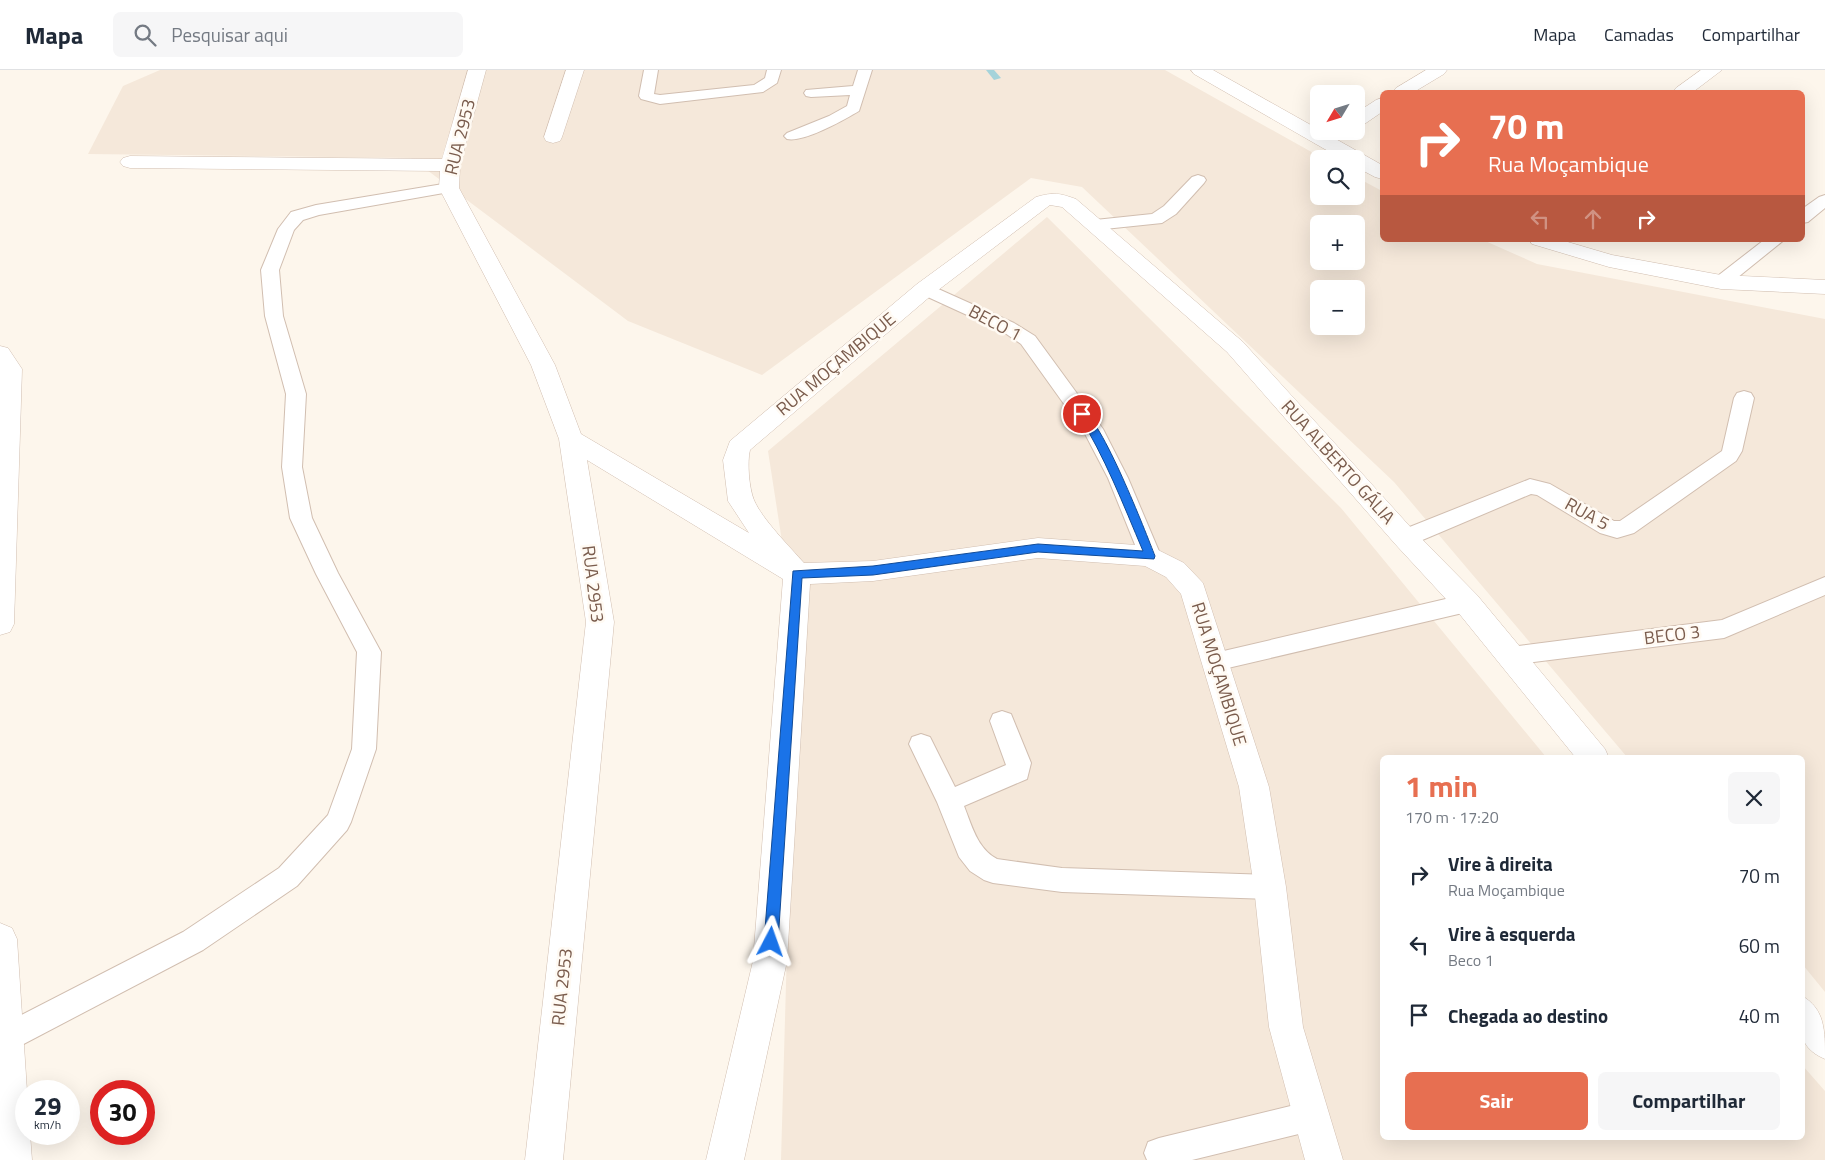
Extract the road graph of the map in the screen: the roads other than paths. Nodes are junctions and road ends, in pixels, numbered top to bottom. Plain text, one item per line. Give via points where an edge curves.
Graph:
1 (477, 70) edge
2 (575, 70) edge
3 (651, 70) edge
4 (774, 70) edge
5 (866, 70) edge
6 (1200, 70) edge
7 (1438, 70) edge
8 (1713, 70) edge
9 (860, 90) junction
10 (1405, 90) edge
11 (1685, 90) edge
12 (811, 93) dead end
13 (1380, 105) edge
14 (1365, 114) edge
15 (1310, 125) edge
16 (792, 136) dead end
17 (553, 137) dead end
18 (1335, 140) edge
19 (1346, 150) edge
20 (130, 162) dead end
21 (1365, 164) edge
22 (1380, 172) edge
23 (449, 177) junction
24 (1198, 180) dead end
25 (1054, 198) joint
26 (1825, 200) edge
27 (1805, 216) edge
28 (1095, 225) junction
29 (1546, 242) edge
30 (1772, 242) edge
31 (1721, 282) junction
32 (1825, 287) edge
33 (925, 289) junction
34 (0, 353) edge
35 (1744, 398) dead end
36 (571, 439) junction
37 (2, 520) edge
38 (1406, 538) junction
39 (1150, 556) junction
40 (797, 574) junction
41 (1825, 586) edge
42 (1467, 603) junction
43 (0, 624) edge
44 (1511, 656) junction
45 (1215, 662) junction
46 (1002, 721) dead end
47 (921, 744) dead end
48 (1592, 755) edge
49 (949, 801) junction
50 (1270, 887) junction
51 (0, 939) edge
52 (1805, 1018) edge
53 (6, 1038) junction
54 (1825, 1041) edge
55 (1312, 1116) junction
56 (1159, 1153) dead end
57 (13, 1160) edge
58 (544, 1160) edge
59 (725, 1160) edge
60 (1324, 1160) edge

1 - 23 street, RUA 2953
2 - 17 street
3 - 4 lane via 646,96 660,100 758,89 772,80
5 - 9 lane
6 - 15 street
7 - 10 street
8 - 11 street
9 - 12 lane
9 - 16 lane via 854,108
13 - 14 street
18 - 19 street
20 - 23 street
21 - 22 street
23 - 36 street, RUA 2953 via 543,365
23 - 53 lane via 296,216 286,229 270,270 274,316 296,394 292,467 301,518 369,652 364,749 338,822 288,877 193,941
24 - 28 lane via 1170,210 1156,219
25 - 28 street, RUA ALBERTO GÁLIA via 1070,203
25 - 33 street, RUA MOÇAMBIQUE via 1042,202
26 - 27 lane
28 - 38 street, RUA ALBERTO GÁLIA via 1235,347
29 - 31 street via 1609,261
30 - 31 lane
31 - 32 street
33 - 39 lane, BECO 1 via 1008,327 1028,340 1093,429 1118,478
33 - 40 street, RUA MOÇAMBIQUE via 740,447 734,460 742,501
34 - 37 street via 10,369
35 - 38 lane, RUA 5 via 1729,456 1627,527 1617,530 1607,527 1543,489 1530,486
36 - 40 street
36 - 58 street, RUA 2953 via 600,622
37 - 43 street
38 - 42 street, RUA ALBERTO GÁLIA
39 - 40 street, RUA MOÇAMBIQUE via 1038,548 873,570
39 - 45 street, RUA MOÇAMBIQUE via 1175,570 1193,590
40 - 59 street via 770,962
41 - 44 lane, BECO 3 via 1724,629
42 - 44 street, RUA ALBERTO GÁLIA
42 - 45 lane
44 - 48 street, RUA ALBERTO GÁLIA
45 - 50 street, RUA MOÇAMBIQUE via 1254,787
46 - 49 lane via 1019,763 1018,771
47 - 49 lane
49 - 50 lane via 968,849 993,871 1062,880
50 - 55 street, RUA MOÇAMBIQUE via 1286,1027
51 - 53 street
52 - 54 street
53 - 57 street
55 - 56 lane
55 - 60 street, RUA MOÇAMBIQUE

